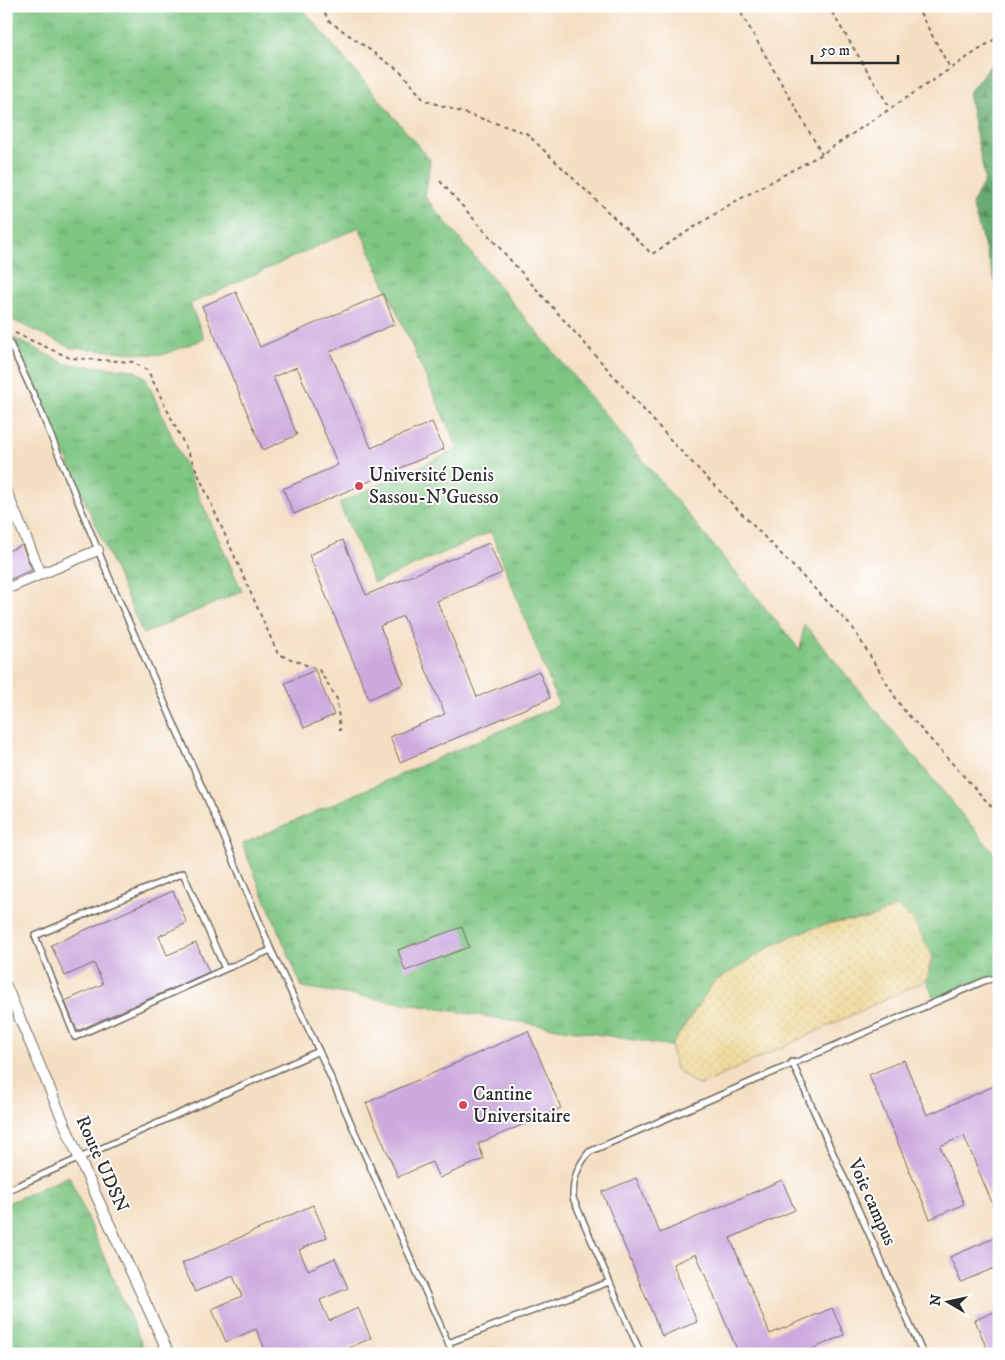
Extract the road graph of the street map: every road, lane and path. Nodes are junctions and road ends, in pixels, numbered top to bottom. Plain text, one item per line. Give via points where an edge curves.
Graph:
1 (321, 6) edge
2 (737, 6) edge
3 (828, 6) edge
4 (916, 6) edge
5 (994, 38) dead end
6 (950, 68) junction
7 (890, 108) junction
8 (822, 154) junction
9 (440, 181) dead end
10 (15, 333) dead end
11 (6, 335) edge
12 (6, 491) edge
13 (98, 550) junction
14 (41, 574) junction
15 (6, 589) edge
16 (340, 731) dead end
17 (999, 814) edge
18 (271, 950) junction
19 (225, 970) junction
20 (999, 977) edge
21 (6, 986) edge
22 (319, 1051) junction
23 (792, 1062) junction
24 (79, 1158) junction
25 (6, 1191) edge
26 (610, 1282) junction
27 (448, 1343) junction
28 (169, 1354) edge
29 (453, 1354) edge
30 (641, 1354) edge
31 (923, 1354) edge

1 - 8 path via 329,21 401,72 424,100 526,133 652,254
2 - 8 path
3 - 7 path
4 - 6 path
5 - 6 path
6 - 7 path
7 - 8 path
9 - 17 path via 677,447 853,628 902,708
10 - 16 path via 70,358 132,362 148,371 190,456 278,654 319,670 336,699
11 - 13 lane
12 - 14 street
13 - 14 street
13 - 18 lane
14 - 15 street
18 - 19 lane
18 - 22 lane
19 - 19 lane via 183,873 35,936 75,1037
20 - 23 lane
21 - 24 street, Route UDSN
22 - 24 lane
22 - 27 lane
23 - 26 lane via 589,1152 578,1167 573,1184 574,1198
23 - 31 lane, Voie campus
24 - 25 lane
24 - 28 street, Route UDSN
26 - 27 lane
26 - 30 lane
27 - 29 lane

